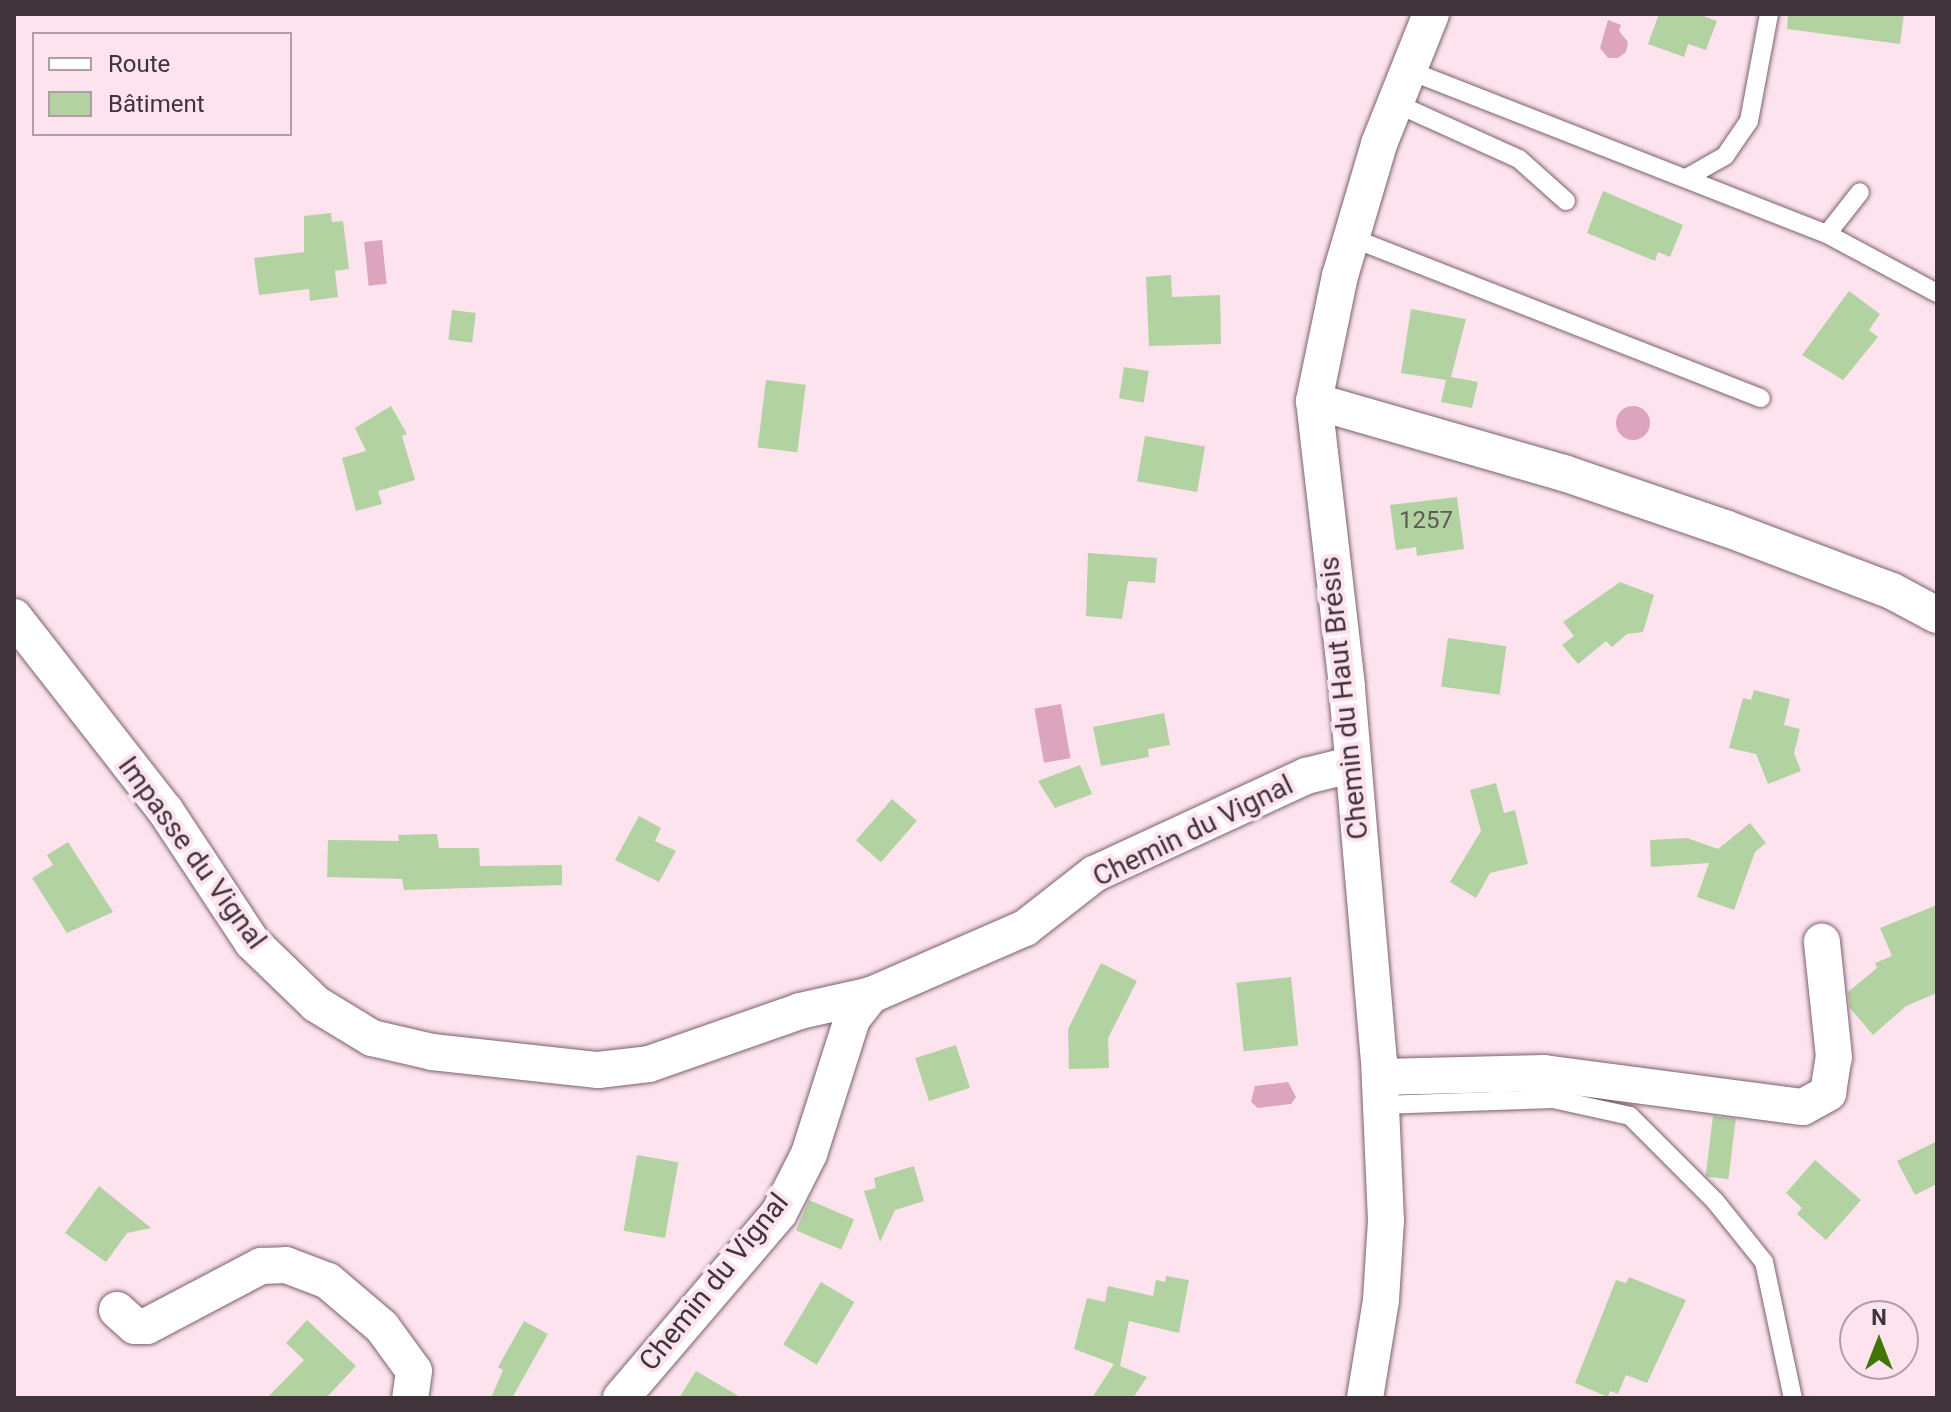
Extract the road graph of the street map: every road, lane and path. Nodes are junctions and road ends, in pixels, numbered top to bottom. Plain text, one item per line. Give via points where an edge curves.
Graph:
1 (1431, 14) edge
2 (1769, 14) edge
3 (1408, 70) junction
4 (1395, 103) junction
5 (1688, 177) junction
6 (1860, 192) dead end
7 (1566, 201) dead end
8 (1827, 234) junction
9 (1352, 238) junction
10 (1937, 293) edge
11 (1761, 398) dead end
12 (1314, 401) junction
13 (1937, 615) edge
14 (14, 617) edge
15 (1351, 765) junction
16 (1822, 942) dead end
17 (871, 995) junction
18 (1380, 1091) junction
19 (117, 1310) dead end
20 (410, 1398) edge
21 (621, 1398) edge
22 (1365, 1398) edge
23 (1793, 1398) edge

1 - 3 street, Chemin du Haut Brésis
2 - 5 lane via 1749,121 1725,156
3 - 4 street, Chemin du Haut Brésis
3 - 5 lane
4 - 7 lane via 1519,159
4 - 9 street, Chemin du Haut Brésis
5 - 8 lane
6 - 8 lane
8 - 10 lane
9 - 11 lane
9 - 12 street, Chemin du Haut Brésis
12 - 13 street via 1564,473 1725,528 1892,591
12 - 15 street, Chemin du Haut Brésis
14 - 17 street, Impasse du Vignal via 165,810 252,942 316,1004 372,1038 432,1052 598,1070 649,1064 800,1011
15 - 17 street, Chemin du Vignal via 1306,776 1094,874 1025,928
15 - 18 street, Chemin du Haut Brésis
16 - 18 street via 1834,1057 1828,1093 1803,1107 1544,1073
17 - 21 street, Chemin du Vignal via 852,1019 809,1154 779,1213
18 - 22 street, Chemin du Haut Brésis via 1383,1261
18 - 23 lane via 1553,1099 1630,1116 1715,1201 1764,1262
19 - 20 street via 135,1326 147,1326 261,1266 286,1265 328,1281 382,1327 414,1371

